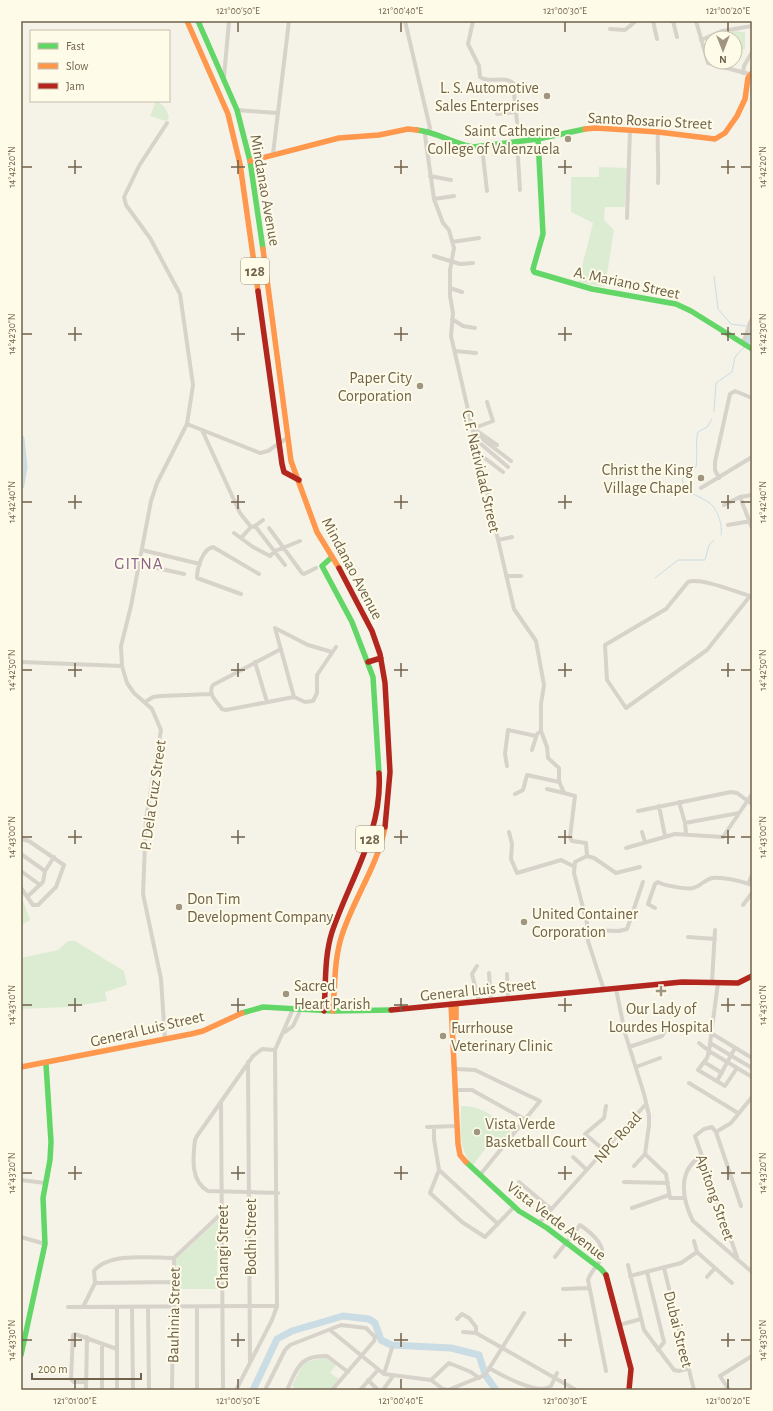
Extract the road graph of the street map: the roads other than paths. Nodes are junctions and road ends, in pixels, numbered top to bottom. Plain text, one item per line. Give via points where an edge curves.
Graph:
1 (187, 21) edge
2 (198, 21) edge
3 (229, 21) edge
4 (289, 21) edge
5 (405, 21) edge
6 (473, 21) edge
7 (636, 21) edge
8 (653, 21) edge
9 (673, 21) edge
10 (696, 21) edge
11 (752, 26) edge
12 (610, 28) dead end
13 (678, 37) dead end
14 (657, 39) dead end
15 (701, 40) junction
16 (752, 52) edge
17 (743, 73) junction
18 (751, 74) edge
19 (224, 77) junction
20 (237, 110) junction
21 (516, 112) junction
22 (277, 113) junction
23 (497, 114) dead end
24 (168, 122) dead end
25 (428, 131) junction
26 (630, 131) junction
27 (658, 132) junction
28 (538, 139) junction
29 (529, 140) junction
30 (517, 141) junction
31 (482, 147) junction
32 (273, 154) junction
33 (250, 160) junction
34 (430, 176) junction
35 (451, 180) dead end
36 (658, 183) dead end
37 (520, 190) dead end
38 (488, 191) dead end
39 (454, 196) dead end
40 (434, 199) junction
41 (627, 218) dead end
42 (479, 238) dead end
43 (452, 242) junction
44 (434, 256) dead end
45 (264, 257) junction
46 (254, 259) junction
47 (452, 262) junction
48 (473, 263) dead end
49 (450, 288) junction
50 (462, 292) dead end
51 (452, 319) junction
52 (752, 319) edge
53 (475, 328) dead end
54 (744, 344) junction
55 (752, 350) edge
56 (455, 351) junction
57 (476, 353) dead end
58 (281, 385) junction
59 (271, 387) junction
60 (752, 398) edge
61 (487, 402) dead end
62 (187, 424) junction
63 (202, 430) junction
64 (474, 433) junction
65 (287, 438) junction
66 (278, 444) junction
67 (497, 445) dead end
68 (478, 452) junction
69 (752, 457) edge
70 (511, 461) dead end
71 (508, 467) dead end
72 (503, 472) dead end
73 (719, 478) junction
74 (299, 480) junction
75 (701, 488) dead end
76 (752, 495) edge
77 (740, 497) junction
78 (724, 505) dead end
79 (263, 520) dead end
80 (751, 521) edge
81 (728, 524) dead end
82 (253, 527) junction
83 (269, 528) dead end
84 (752, 528) edge
85 (234, 533) dead end
86 (512, 537) dead end
87 (241, 538) junction
88 (498, 540) junction
89 (300, 541) dead end
90 (284, 547) junction
91 (142, 550) junction
92 (275, 551) junction
93 (332, 557) junction
94 (139, 564) junction
95 (200, 564) junction
96 (285, 565) dead end
97 (319, 567) junction
98 (184, 574) dead end
99 (259, 574) dead end
100 (506, 576) junction
101 (521, 576) dead end
102 (241, 594) dead end
103 (751, 597) edge
104 (336, 647) dead end
105 (281, 649) junction
106 (332, 652) junction
107 (382, 658) junction
108 (21, 662) edge
109 (255, 662) junction
110 (368, 662) junction
111 (122, 666) junction
112 (211, 694) junction
113 (294, 697) junction
114 (145, 702) junction
115 (267, 702) junction
116 (541, 731) junction
117 (536, 736) junction
118 (532, 750) dead end
119 (507, 766) dead end
120 (559, 782) junction
121 (547, 788) dead end
122 (564, 793) junction
123 (516, 794) dead end
124 (752, 794) edge
125 (747, 801) junction
126 (679, 802) junction
127 (752, 804) edge
128 (659, 806) junction
129 (638, 811) dead end
130 (739, 813) junction
131 (685, 823) junction
132 (509, 832) dead end
133 (642, 832) dead end
134 (686, 833) junction
135 (665, 836) junction
136 (21, 839) edge
137 (645, 842) junction
138 (626, 848) dead end
139 (21, 854) edge
140 (587, 856) junction
141 (54, 857) junction
142 (69, 864) dead end
143 (64, 865) junction
144 (574, 866) junction
145 (640, 867) dead end
146 (45, 870) junction
147 (21, 871) edge
148 (752, 875) edge
149 (354, 879) junction
150 (643, 882) dead end
151 (364, 884) junction
152 (750, 884) edge
153 (40, 885) junction
154 (21, 888) edge
155 (752, 894) edge
156 (28, 896) junction
157 (744, 905) dead end
158 (655, 908) dead end
159 (588, 930) junction
160 (715, 930) dead end
161 (688, 937) dead end
162 (715, 940) junction
163 (477, 966) dead end
164 (489, 973) dead end
165 (507, 974) dead end
166 (752, 976) edge
167 (715, 982) junction
168 (616, 989) junction
169 (604, 990) junction
170 (508, 999) junction
171 (491, 1000) junction
172 (479, 1002) junction
173 (324, 1004) junction
174 (454, 1004) junction
175 (333, 1008) junction
176 (293, 1009) junction
177 (301, 1010) junction
178 (324, 1011) junction
179 (667, 1028) dead end
180 (284, 1032) junction
181 (711, 1033) junction
182 (165, 1039) junction
183 (699, 1043) dead end
184 (710, 1043) junction
185 (629, 1047) junction
186 (735, 1048) junction
187 (275, 1050) junction
188 (708, 1050) junction
189 (731, 1056) junction
190 (660, 1058) dead end
191 (752, 1058) edge
192 (248, 1062) junction
193 (704, 1062) junction
194 (727, 1063) junction
195 (46, 1064) junction
196 (21, 1067) edge
197 (636, 1067) junction
198 (737, 1068) junction
199 (752, 1068) edge
200 (456, 1069) junction
201 (722, 1072) junction
202 (752, 1077) edge
203 (717, 1081) junction
204 (689, 1083) dead end
205 (456, 1090) junction
206 (752, 1097) edge
207 (221, 1103) junction
208 (646, 1104) junction
209 (606, 1106) dead end
210 (738, 1113) junction
211 (525, 1118) junction
212 (533, 1124) dead end
213 (457, 1126) junction
214 (428, 1127) dead end
215 (434, 1127) junction
216 (716, 1132) junction
217 (605, 1151) junction
218 (645, 1154) junction
219 (701, 1156) junction
220 (573, 1157) dead end
221 (634, 1166) dead end
222 (439, 1170) junction
223 (587, 1170) junction
224 (480, 1175) junction
225 (21, 1180) edge
226 (519, 1182) dead end
227 (624, 1182) dead end
228 (45, 1183) junction
229 (668, 1183) junction
230 (221, 1192) junction
231 (250, 1192) junction
232 (278, 1193) junction
233 (669, 1195) junction
234 (684, 1198) junction
235 (741, 1206) dead end
236 (514, 1207) junction
237 (632, 1208) dead end
238 (550, 1209) junction
239 (222, 1213) junction
240 (539, 1223) junction
241 (498, 1224) junction
242 (21, 1236) edge
243 (566, 1242) junction
244 (694, 1242) dead end
245 (45, 1244) junction
246 (697, 1252) junction
247 (555, 1257) dead end
248 (737, 1257) junction
249 (174, 1258) junction
250 (752, 1263) edge
251 (597, 1265) junction
252 (628, 1265) dead end
253 (664, 1268) junction
254 (715, 1268) junction
255 (748, 1268) junction
256 (647, 1272) junction
257 (752, 1272) edge
258 (630, 1276) junction
259 (707, 1277) dead end
260 (173, 1282) junction
261 (95, 1283) junction
262 (732, 1283) dead end
263 (589, 1288) junction
264 (563, 1289) dead end
265 (222, 1306) junction
266 (250, 1306) junction
267 (277, 1306) junction
268 (68, 1307) dead end
269 (83, 1307) junction
270 (117, 1307) junction
271 (132, 1307) junction
272 (148, 1307) junction
273 (173, 1307) junction
274 (198, 1307) junction
275 (524, 1313) dead end
276 (457, 1319) dead end
277 (641, 1319) junction
278 (619, 1325) junction
279 (330, 1330) junction
280 (463, 1332) dead end
281 (476, 1333) junction
282 (87, 1337) junction
283 (102, 1344) junction
284 (392, 1348) dead end
285 (502, 1348) junction
286 (117, 1349) junction
287 (658, 1350) junction
288 (21, 1355) edge
289 (361, 1356) junction
290 (752, 1356) edge
291 (250, 1363) junction
292 (490, 1368) junction
293 (689, 1368) junction
294 (378, 1370) junction
295 (606, 1371) dead end
296 (348, 1372) junction
297 (557, 1373) dead end
298 (384, 1374) junction
299 (393, 1376) junction
300 (479, 1378) junction
301 (556, 1378) junction
302 (368, 1380) junction
303 (431, 1380) junction
304 (86, 1382) junction
305 (86, 1390) edge
306 (102, 1390) edge
307 (118, 1390) edge
308 (133, 1390) edge
309 (149, 1390) edge
310 (172, 1390) edge
311 (198, 1390) edge
312 (223, 1390) edge
313 (236, 1390) edge
314 (265, 1390) edge
315 (287, 1390) edge
316 (332, 1390) edge
317 (360, 1390) edge
318 (378, 1390) edge
319 (383, 1390) edge
320 (576, 1390) edge
321 (630, 1390) edge
322 (694, 1390) edge
323 (729, 1390) edge

1 - 46 main road, Mindanao Avenue / 128 via 228,114 240,164
2 - 19 main road, Mindanao Avenue / 128
3 - 19 street
4 - 22 street
5 - 25 street, C.F. Natividad Street via 430,128
6 - 21 street via 468,44 479,66 480,77 485,80 511,81
7 - 12 street via 625,30
8 - 14 street
9 - 13 street
10 - 15 street
11 - 15 street via 722,31
15 - 17 street via 708,63
16 - 17 street
17 - 18 street
18 - 27 main road, Santo Rosario Street via 740,112 718,138
19 - 20 main road, Mindanao Avenue / 128
20 - 22 street
20 - 33 main road, Mindanao Avenue / 128
21 - 23 street
21 - 29 street via 517,122
22 - 32 street
24 - 62 street, P. Dela Cruz Street via 139,166 124,197 126,205 153,243 180,294 193,385
25 - 31 main road, Santo Rosario Street via 466,146
25 - 32 main road, Santo Rosario Street via 408,129 379,135 340,138
25 - 34 street, C.F. Natividad Street via 425,139
26 - 27 main road, Santo Rosario Street
26 - 28 main road, Santo Rosario Street via 588,128
26 - 41 street
27 - 36 street
28 - 29 main road, Santo Rosario Street
28 - 54 main road, A. Mariano Street via 543,234 534,272 592,289 680,306
29 - 30 main road, Santo Rosario Street
30 - 31 main road, Santo Rosario Street
30 - 37 street
31 - 38 street
32 - 33 main road, Santo Rosario Street
33 - 45 main road, Mindanao Avenue / 128
34 - 35 street
34 - 40 street, C.F. Natividad Street
39 - 40 street
40 - 43 street, C.F. Natividad Street
42 - 43 street
43 - 47 street, C.F. Natividad Street
44 - 47 street
45 - 46 main road
45 - 58 main road, Mindanao Avenue / 128
46 - 59 main road, Mindanao Avenue / 128
47 - 48 street via 462,265
47 - 49 street, C.F. Natividad Street
49 - 50 street
49 - 51 street, C.F. Natividad Street
51 - 53 street via 463,326
51 - 56 street, C.F. Natividad Street via 450,330
52 - 54 street via 747,328
54 - 55 main road, A. Mariano Street
56 - 57 street
56 - 64 street, C.F. Natividad Street
58 - 59 main road
58 - 65 main road, Mindanao Avenue / 128
59 - 66 main road, Mindanao Avenue / 128
60 - 73 street via 735,391 730,394 715,462
61 - 64 street via 493,421
62 - 63 street
62 - 91 street, P. Dela Cruz Street via 157,483
63 - 66 street via 260,453
63 - 82 street via 240,513
64 - 67 street
64 - 68 street, C.F. Natividad Street
64 - 70 street
64 - 71 street
65 - 66 street
65 - 74 main road, Mindanao Avenue / 128 via 291,461
66 - 74 main road, Mindanao Avenue / 128 via 284,472
68 - 72 street
68 - 88 street, C.F. Natividad Street
69 - 73 street
73 - 75 street
74 - 93 main road, Mindanao Avenue / 128 via 317,532
76 - 77 street
77 - 78 street
77 - 80 street
79 - 82 street
80 - 81 street
80 - 84 street
82 - 87 street
82 - 92 street
83 - 90 street
85 - 87 street
86 - 88 street
87 - 92 street via 270,556
88 - 100 street, C.F. Natividad Street
89 - 90 street
90 - 92 street
90 - 97 street via 302,573
91 - 94 street, P. Dela Cruz Street
91 - 95 street
92 - 96 street
93 - 97 main road
93 - 107 main road, Mindanao Avenue / 128 via 360,603
94 - 98 street
94 - 111 street, P. Dela Cruz Street via 122,637
95 - 99 street via 207,550 213,547
95 - 102 street via 197,578
97 - 110 main road, Mindanao Avenue / 128 via 352,622
100 - 101 street
100 - 116 street, C.F. Natividad Street via 514,609 538,648 544,685
103 - 103 street via 693,580 688,582 666,609 605,645 607,680 626,708 706,650
104 - 106 street
105 - 106 street via 275,628 308,645
105 - 109 street
105 - 113 street
106 - 113 street via 315,678 316,697 309,703
107 - 110 main road
107 - 151 main road, Mindanao Avenue / 128 via 386,691 390,792 385,829
108 - 111 street
109 - 112 street via 215,682
109 - 115 street
110 - 149 main road, Mindanao Avenue / 128 via 374,684 380,788 370,839
111 - 114 street, P. Dela Cruz Street via 127,683
112 - 114 street via 161,696
112 - 115 street via 222,709 226,710
113 - 115 street
114 - 182 street, P. Dela Cruz Street via 156,715 161,730 146,820 143,894 161,979
116 - 117 street
116 - 120 street, C.F. Natividad Street via 548,758 560,769
117 - 118 street
117 - 119 street via 509,730 505,754
120 - 122 street, C.F. Natividad Street
120 - 123 street via 527,775 523,790
121 - 122 street
122 - 140 street via 575,797 570,838 572,841 586,843
124 - 125 street
125 - 126 street via 734,792
125 - 127 street
125 - 130 street
126 - 128 street
126 - 131 street
128 - 129 street
128 - 135 street
130 - 131 street
130 - 134 street via 723,837
131 - 134 street
132 - 144 street via 512,844 511,859 517,873 561,860
133 - 137 street
134 - 135 street
135 - 137 street
136 - 141 street via 29,841
137 - 138 street
139 - 146 street
140 - 144 street via 576,861
140 - 145 street via 602,862 616,873
141 - 143 street
141 - 146 street
142 - 143 street
143 - 156 street via 56,887 35,906
144 - 159 street
146 - 153 street
147 - 153 street
148 - 152 street
149 - 151 main road
149 - 173 main road, Mindanao Avenue / 128 via 332,933
150 - 159 street via 627,929
151 - 175 main road, Mindanao Avenue / 128 via 342,935
152 - 158 street via 713,878 689,888 661,885 658,882 654,884 648,904
153 - 156 street
154 - 156 street
155 - 157 street
159 - 169 street via 588,941
160 - 162 street
161 - 162 street
162 - 167 street
163 - 172 street via 472,974
164 - 171 street
165 - 170 street
166 - 167 main road, General Luis Street via 738,984
167 - 168 main road, General Luis Street via 682,982
167 - 181 street
168 - 169 main road, General Luis Street
168 - 185 street, NPC Road
169 - 170 main road, General Luis Street
170 - 171 main road, General Luis Street
171 - 172 main road, General Luis Street
172 - 174 main road, General Luis Street
173 - 175 main road
173 - 178 main road, Mindanao Avenue / 128
174 - 175 main road, General Luis Street via 394,1010
174 - 200 main road, Vista Verde Avenue
175 - 178 main road, General Luis Street
176 - 177 main road, General Luis Street
176 - 180 street
176 - 182 main road, General Luis Street via 256,1008 203,1031
177 - 178 main road, General Luis Street
177 - 180 street via 293,1026
179 - 185 street via 662,1036
180 - 187 street
181 - 184 street
181 - 186 street
182 - 195 main road, General Luis Street
183 - 188 street
184 - 188 street
184 - 189 street
185 - 197 street, NPC Road
186 - 189 street
186 - 191 street
187 - 192 street via 258,1051
187 - 232 street
188 - 193 street
188 - 194 street
189 - 194 street
189 - 199 street
190 - 197 street
192 - 207 street
192 - 231 street, Bodhi Street
193 - 201 street
193 - 203 street via 698,1070
194 - 198 street
194 - 201 street
195 - 196 main road, General Luis Street
195 - 228 main road via 51,1142
197 - 208 street, NPC Road
198 - 202 street
198 - 203 street via 726,1086
200 - 205 main road, Vista Verde Avenue
200 - 211 street via 476,1070 538,1099 540,1102
201 - 203 street
204 - 210 street
205 - 211 street via 472,1090
205 - 213 main road, Vista Verde Avenue
206 - 210 street
207 - 230 street, Changi Street
207 - 230 street via 195,1140 194,1171 204,1189
208 - 217 street, NPC Road
208 - 218 street via 650,1125
209 - 217 street via 604,1118 585,1134
210 - 216 street via 731,1124
211 - 212 street
211 - 224 street
213 - 215 street
213 - 224 main road, Vista Verde Avenue via 460,1154
214 - 215 street
215 - 222 street
216 - 219 street, Apitong Street via 709,1127 695,1136
216 - 235 street
217 - 223 street, NPC Road
218 - 221 street
218 - 229 street via 665,1172
219 - 234 street via 689,1166 684,1178
219 - 248 street, Apitong Street
220 - 223 street
222 - 241 street
222 - 241 street via 430,1193 462,1222 485,1237
223 - 238 street, NPC Road
224 - 236 main road, Vista Verde Avenue
225 - 228 street
226 - 238 street
227 - 229 street
228 - 245 main road
229 - 233 street
230 - 231 street
230 - 239 street, Changi Street
231 - 232 street
231 - 266 street, Bodhi Street
232 - 267 street
233 - 234 street via 670,1198
233 - 237 street
234 - 248 street via 693,1221
236 - 240 main road, Vista Verde Avenue
236 - 241 street
238 - 240 street, NPC Road
239 - 249 street, Bauhinia Street
239 - 265 street, Changi Street
240 - 243 main road, Vista Verde Avenue
242 - 245 street
243 - 247 street
243 - 251 main road, Vista Verde Avenue
243 - 251 street via 580,1225 594,1235 602,1256
244 - 246 street
245 - 288 main road
246 - 253 street via 685,1262
246 - 254 street
248 - 255 street
249 - 260 street, Bauhinia Street
249 - 261 street via 118,1258 94,1271
250 - 255 street
251 - 263 street via 589,1277
251 - 278 main road, Vista Verde Avenue via 608,1278
252 - 258 street
253 - 256 street
253 - 293 street, Dubai Street
254 - 259 street
254 - 262 street
255 - 257 street
256 - 258 street
256 - 287 street via 664,1342
258 - 277 street
260 - 261 street
260 - 273 street, Bauhinia Street
261 - 269 street
263 - 264 street
263 - 295 street
265 - 266 street
265 - 274 street
265 - 312 street, Changi Street
266 - 267 street
266 - 291 street, Bodhi Street
267 - 291 street
268 - 269 street
269 - 270 street
270 - 271 street
270 - 286 street
271 - 272 street
271 - 308 street
272 - 273 street
272 - 309 street
273 - 274 street
273 - 310 street, Bauhinia Street
274 - 311 street
275 - 285 street
276 - 281 street via 462,1314 466,1316 476,1327
277 - 278 street
277 - 287 street via 646,1334
278 - 321 main road, Vista Verde Avenue via 631,1369
279 - 289 street
279 - 289 street via 341,1325 366,1328 375,1337
279 - 314 street via 290,1345
280 - 281 street
281 - 285 street
282 - 283 street
282 - 304 street
282 - 304 street via 73,1335 71,1379 74,1382
283 - 286 street
283 - 306 street
284 - 298 street
285 - 292 street
285 - 301 street
286 - 307 street
287 - 293 street via 675,1371
289 - 294 street
289 - 296 street
290 - 323 street via 723,1373 720,1378
291 - 313 street
292 - 300 street
292 - 301 street via 517,1383 540,1388 549,1388
293 - 322 street, Dubai Street
294 - 298 street
294 - 302 street
296 - 315 street via 327,1356 303,1361
296 - 316 street
297 - 301 street
298 - 299 street
299 - 303 street
299 - 319 street
300 - 303 street via 448,1390
300 - 303 street via 449,1363
301 - 320 street
302 - 317 street
302 - 318 street
304 - 305 street

